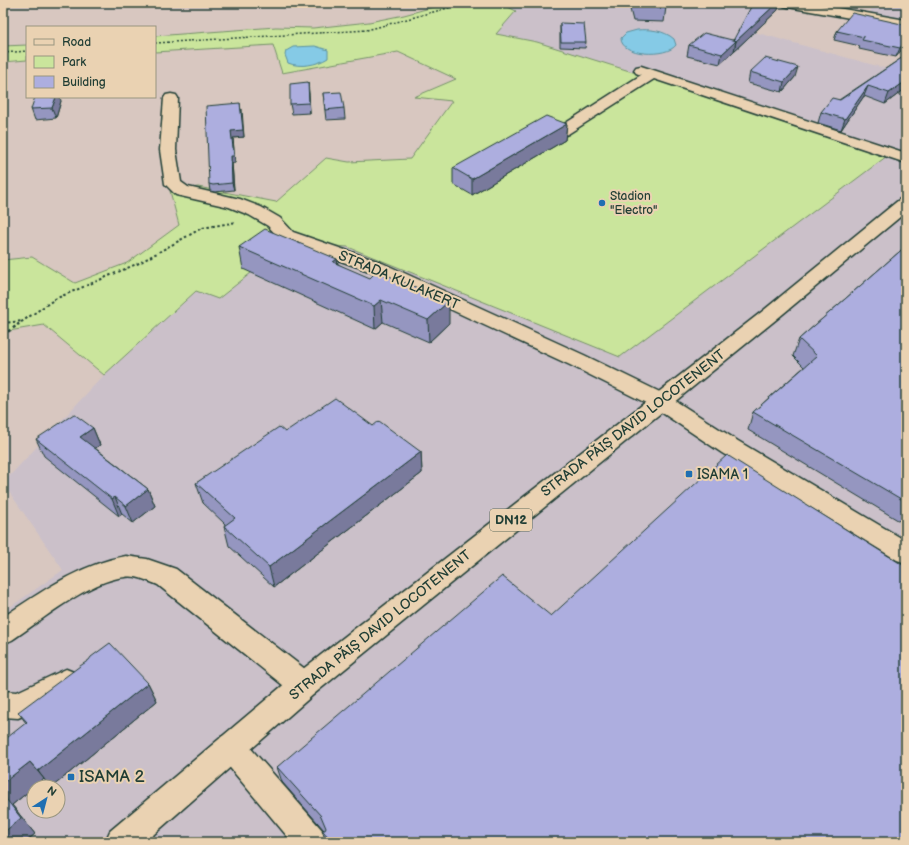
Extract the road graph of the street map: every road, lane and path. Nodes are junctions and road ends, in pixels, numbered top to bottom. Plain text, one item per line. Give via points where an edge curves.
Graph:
1 (466, 3) edge
2 (788, 3) edge
3 (906, 24) edge
4 (156, 43) edge
5 (26, 51) edge
6 (3, 53) edge
7 (171, 98) dead end
8 (562, 131) edge
9 (906, 158) edge
10 (906, 203) edge
11 (242, 222) dead end
12 (23, 321) junction
13 (3, 323) edge
14 (3, 335) edge
15 (660, 401) junction
16 (906, 554) edge
17 (3, 632) edge
18 (89, 669) edge
19 (304, 685) junction
20 (3, 704) edge
21 (231, 747) junction
22 (121, 842) edge
23 (312, 842) edge

1 - 4 path via 367,30
2 - 3 street via 886,15
5 - 6 path
7 - 15 street, STRADA KULAKERT via 168,150 173,184 182,191 248,208 274,222 287,236 372,266
8 - 9 street via 646,72
10 - 15 street, STRADA PĂIȘ DAVID LOCOTENENT / DN12
11 - 12 path via 202,228 139,264 55,299
12 - 13 path
12 - 14 path
15 - 16 street, STRADA KULAKERT via 723,443
15 - 19 street, STRADA PĂIȘ DAVID LOCOTENENT / DN12
17 - 19 street via 77,584 106,571 126,566 149,570 167,577
18 - 20 street via 49,692 18,705
19 - 21 street, STRADA PĂIȘ DAVID LOCOTENENT / DN12
21 - 22 street, STRADA PĂIȘ DAVID LOCOTENENT / DN12
21 - 23 street

